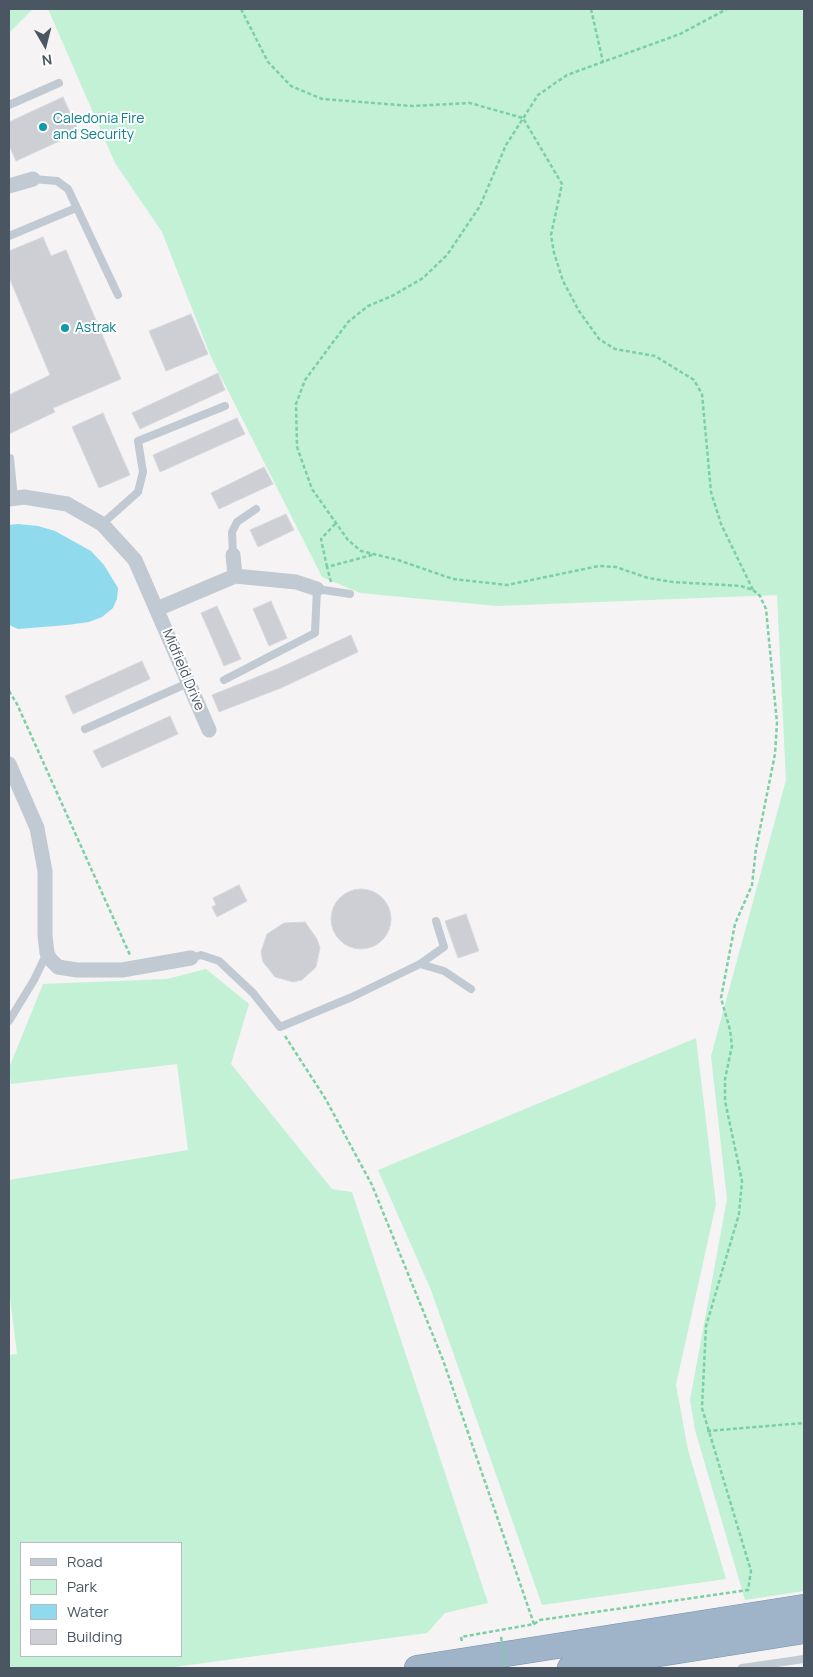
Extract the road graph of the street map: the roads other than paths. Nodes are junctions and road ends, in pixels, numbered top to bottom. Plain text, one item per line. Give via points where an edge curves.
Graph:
1 (59, 83) dead end
2 (9, 104) edge
3 (33, 179) joint
4 (9, 186) edge
5 (76, 208) junction
6 (9, 236) edge
7 (118, 295) dead end
8 (225, 406) dead end
9 (10, 458) dead end
10 (11, 499) edge
11 (256, 510) dead end
12 (102, 524) junction
13 (233, 555) joint
14 (235, 576) junction
15 (316, 589) junction
16 (350, 594) dead end
17 (157, 609) junction
18 (224, 680) dead end
19 (188, 683) junction
20 (85, 729) dead end
21 (209, 730) dead end
22 (9, 764) edge
23 (436, 920) dead end
24 (47, 953) junction
25 (191, 958) joint
26 (420, 964) junction
27 (471, 989) dead end
28 (9, 1021) edge
29 (804, 1607) edge
30 (804, 1631) edge
31 (804, 1659) edge
32 (417, 1668) edge
33 (570, 1668) edge
34 (742, 1668) edge

1 - 2 lane
3 - 4 street
3 - 5 lane via 57,181 68,189
5 - 6 lane
5 - 7 lane
8 - 12 lane via 138,441 143,472 138,492
9 - 10 lane
10 - 12 street, Midfield Drive via 24,497 67,504
11 - 13 lane via 237,522 232,532
12 - 17 street, Midfield Drive via 135,560
13 - 14 street
14 - 15 street via 296,582
14 - 17 street
15 - 16 lane
15 - 18 lane via 316,633
17 - 19 street, Midfield Drive
19 - 20 lane
19 - 21 street, Midfield Drive
22 - 24 street via 37,828 45,871
23 - 26 lane via 444,947
24 - 25 street via 58,966 77,970 122,970
24 - 28 lane
25 - 26 lane via 201,955 219,961 253,993 280,1027
26 - 27 lane via 444,971
29 - 32 highway
30 - 33 highway
31 - 34 lane

